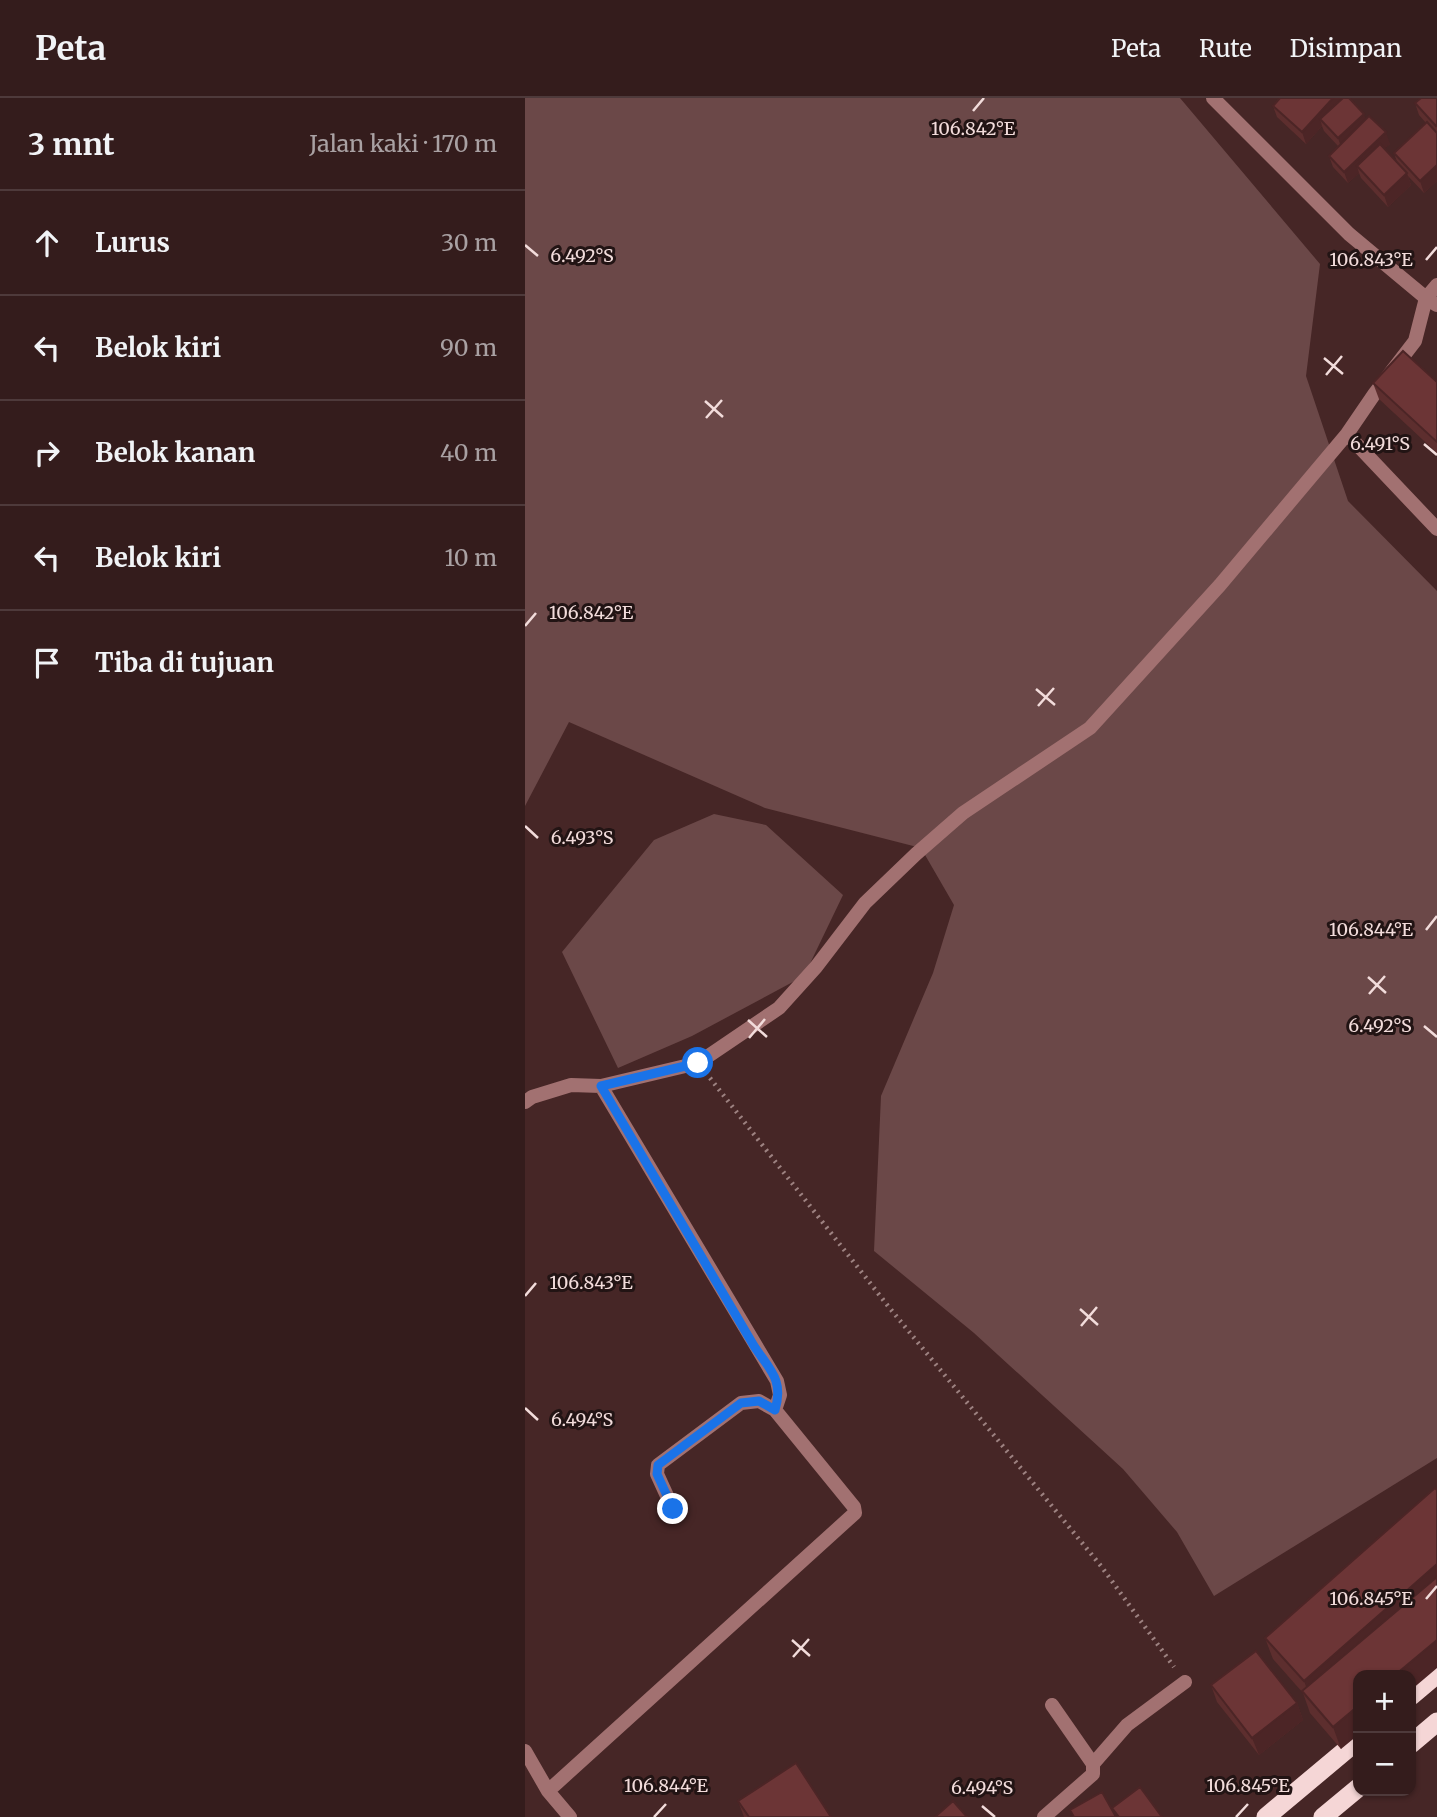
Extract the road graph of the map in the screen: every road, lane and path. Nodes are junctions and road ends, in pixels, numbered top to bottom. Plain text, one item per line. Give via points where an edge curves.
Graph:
1 (1213, 98) edge
2 (1437, 285) edge
3 (1431, 301) edge
4 (1347, 434) junction
5 (1437, 529) edge
6 (698, 1063) junction
7 (601, 1086) junction
8 (525, 1102) edge
9 (775, 1410) junction
10 (673, 1509) dead end
11 (1437, 1674) edge
12 (1185, 1682) joint
13 (1416, 1692) edge
14 (1052, 1705) dead end
15 (1437, 1722) edge
16 (1416, 1740) edge
17 (1353, 1744) edge
18 (525, 1751) edge
19 (1093, 1764) junction
20 (548, 1791) junction
21 (1353, 1792) edge
22 (570, 1817) edge
23 (1044, 1817) edge
24 (1266, 1817) edge
25 (1323, 1817) edge

1 - 3 street via 1349,234
2 - 3 street
3 - 4 street via 1415,341
4 - 5 street
4 - 6 street via 1220,585 1090,728 963,813 865,903 779,1008
6 - 7 street
6 - 12 path via 888,1306 1101,1566
7 - 8 street via 572,1085
7 - 9 street via 777,1381 780,1395
9 - 10 street via 759,1401 741,1403 658,1465 657,1474
9 - 20 street via 855,1507 855,1513
11 - 13 highway
12 - 19 street via 1127,1725
14 - 19 street
15 - 16 highway
17 - 24 highway
18 - 20 street
19 - 23 street via 1088,1780
20 - 22 street
21 - 25 highway

